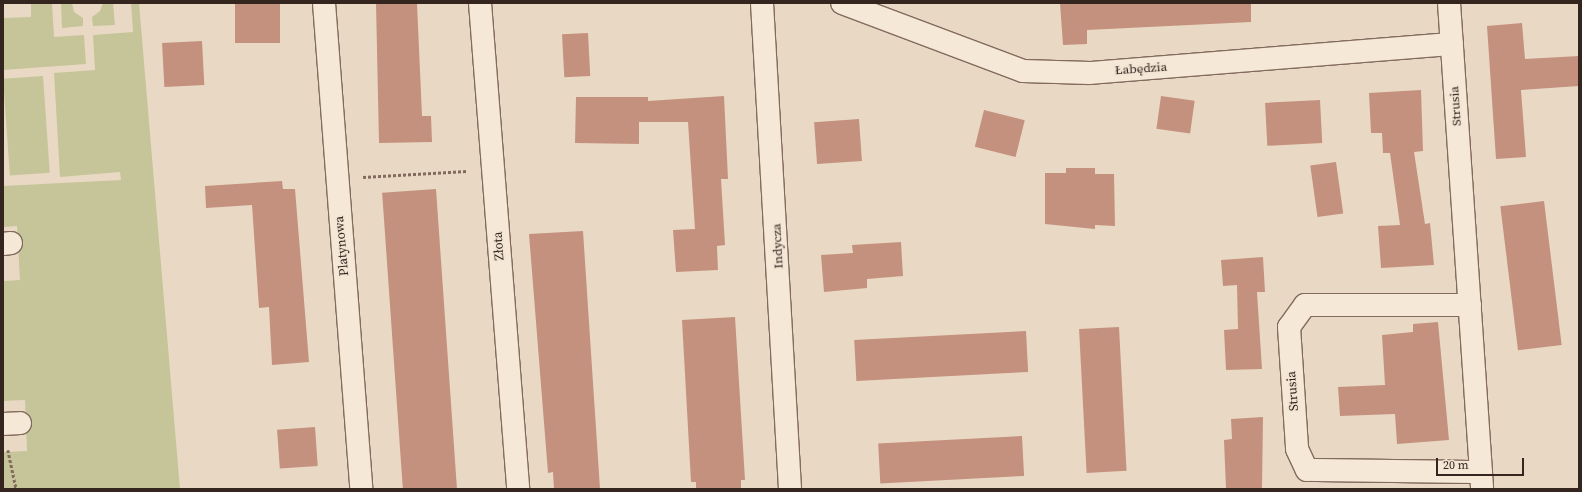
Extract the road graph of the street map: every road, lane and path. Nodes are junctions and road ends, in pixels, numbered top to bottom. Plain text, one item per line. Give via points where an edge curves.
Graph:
1 (324, 3) edge
2 (480, 3) edge
3 (762, 3) edge
4 (842, 3) edge
5 (1449, 3) edge
6 (1452, 44) junction
7 (493, 169) junction
8 (336, 179) junction
9 (1470, 305) junction
10 (1482, 480) edge
11 (361, 489) edge
12 (518, 489) edge
13 (790, 489) edge

1 - 8 street, Platynowa
2 - 7 street, Złota
3 - 13 street, Indycza
4 - 6 street, Łabędzia via 1023,71 1090,73
5 - 6 street, Strusia
6 - 9 street, Strusia
7 - 8 path
7 - 12 street, Złota
8 - 11 street, Platynowa
9 - 10 street, Strusia
9 - 10 street, Strusia via 1305,305 1289,327 1297,449 1307,470

